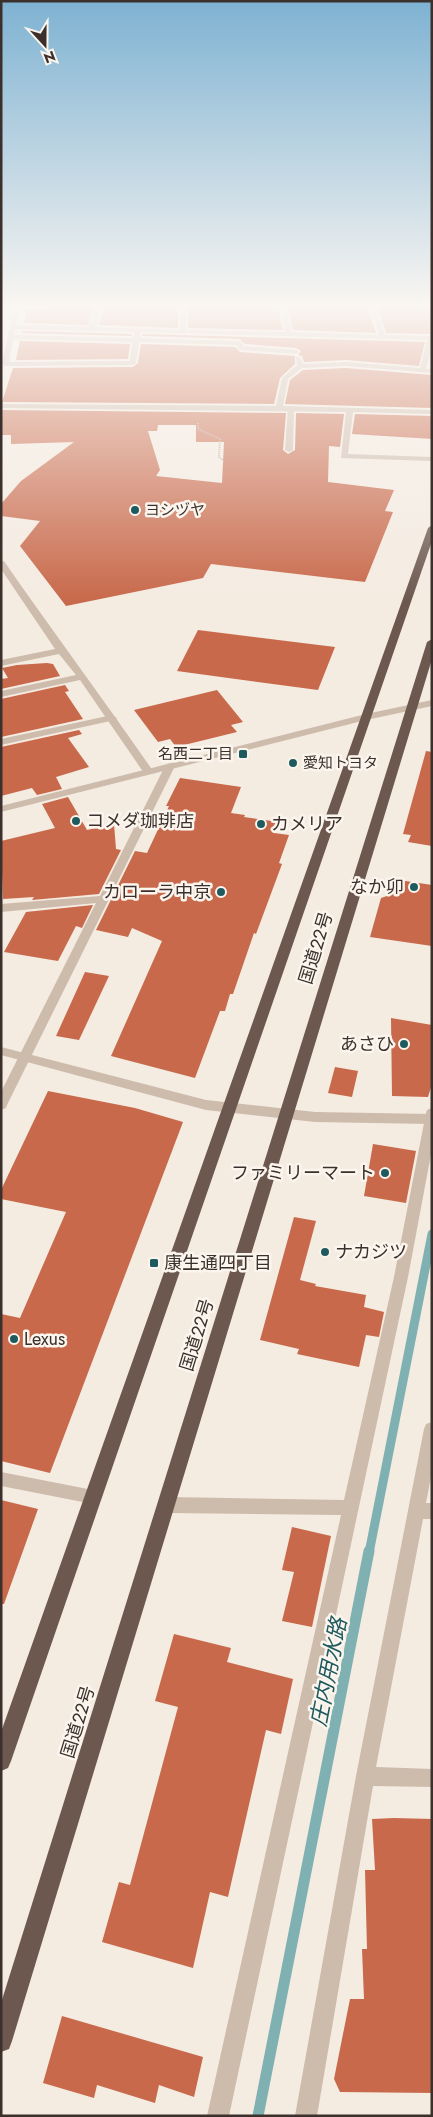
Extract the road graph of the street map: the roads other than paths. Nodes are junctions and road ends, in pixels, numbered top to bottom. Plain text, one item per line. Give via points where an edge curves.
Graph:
1 (280, 404) edge
2 (1, 406) edge
3 (279, 408) junction
4 (292, 408) junction
5 (350, 409) junction
6 (432, 412) edge
7 (289, 450) dead end
8 (432, 459) edge
9 (432, 528) edge
10 (1, 563) edge
11 (432, 642) edge
12 (60, 651) junction
13 (1, 663) edge
14 (82, 677) junction
15 (1, 694) edge
16 (432, 703) edge
17 (411, 707) junction
18 (366, 717) junction
19 (112, 718) junction
20 (1, 742) edge
21 (170, 766) junction
22 (148, 771) junction
23 (1, 809) edge
24 (104, 899) junction
25 (1, 908) edge
26 (1, 1051) edge
27 (25, 1057) junction
28 (1, 1105) edge
29 (230, 1108) junction
30 (288, 1114) junction
31 (431, 1117) edge
32 (432, 1429) edge
33 (1, 1479) edge
34 (93, 1497) junction
35 (167, 1505) junction
36 (350, 1508) junction
37 (424, 1511) edge
38 (1, 1761) edge
39 (365, 1776) junction
40 (432, 1778) edge
41 (1, 2041) edge
42 (218, 2116) edge
43 (306, 2116) edge

1 - 3 street
2 - 3 street
3 - 4 street
4 - 5 street
4 - 7 street
5 - 6 street
5 - 8 street via 344,456
9 - 18 highway, 国道22号
10 - 12 street
11 - 17 highway, 国道22号
12 - 13 street
12 - 14 street
14 - 15 street
14 - 19 street
16 - 17 street
17 - 18 street
17 - 30 highway, 国道22号
18 - 21 street
18 - 29 highway, 国道22号
19 - 20 street
19 - 22 street
21 - 22 street
21 - 24 street
22 - 23 street
24 - 25 street
24 - 27 street
26 - 27 street
27 - 28 street
27 - 29 street via 206,1105
29 - 30 street
29 - 34 highway, 国道22号
30 - 31 street
30 - 35 highway, 国道22号
31 - 36 street via 401,1277
32 - 37 street
33 - 34 street
34 - 38 highway, 国道22号
35 - 36 street
35 - 41 highway, 国道22号
36 - 42 street
37 - 39 street
39 - 40 street
39 - 43 street

